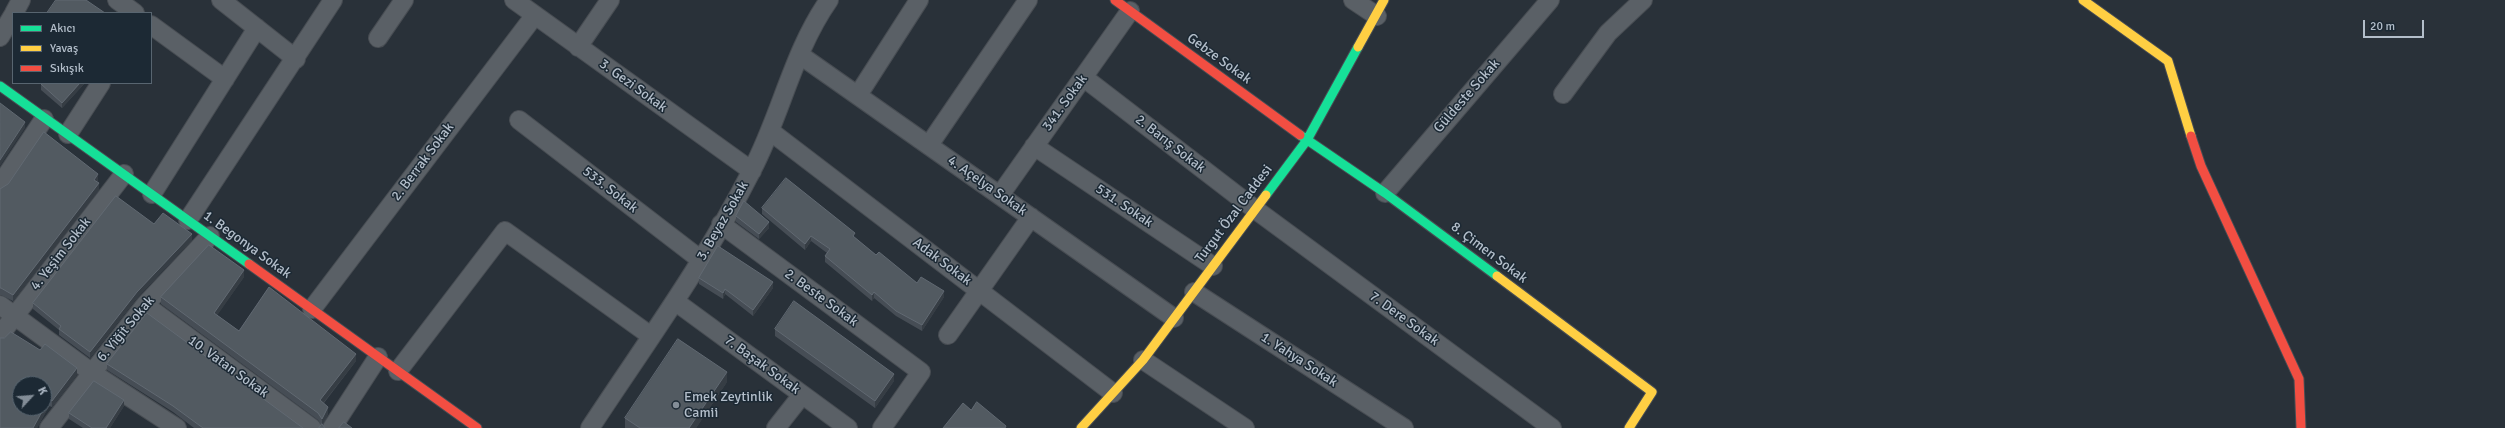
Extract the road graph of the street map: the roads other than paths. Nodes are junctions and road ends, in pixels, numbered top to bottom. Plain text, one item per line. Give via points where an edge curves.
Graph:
1 (21, 0) edge
2 (117, 0) edge
3 (221, 0) edge
4 (334, 0) edge
5 (404, 0) edge
6 (514, 0) edge
7 (610, 0) edge
8 (829, 0) edge
9 (919, 0) edge
10 (1028, 0) edge
11 (1115, 0) edge
12 (1353, 0) edge
13 (1384, 0) edge
14 (1550, 0) edge
15 (1643, 0) edge
16 (2082, 0) edge
17 (1130, 11) junction
18 (15, 12) edge
19 (134, 12) edge
20 (535, 15) junction
21 (1377, 16) junction
22 (12, 17) edge
23 (152, 26) edge
24 (257, 28) junction
25 (0, 37) edge
26 (378, 38) dead end
27 (578, 47) junction
28 (800, 55) junction
29 (296, 60) junction
30 (1083, 77) junction
31 (225, 80) junction
32 (100, 84) edge
33 (0, 86) edge
34 (1563, 94) dead end
35 (858, 95) junction
36 (44, 119) junction
37 (519, 120) dead end
38 (770, 131) junction
39 (68, 134) junction
40 (1308, 140) junction
41 (929, 145) junction
42 (1034, 146) junction
43 (752, 171) junction
44 (124, 174) junction
45 (0, 185) edge
46 (1385, 193) junction
47 (152, 194) junction
48 (1000, 195) junction
49 (1256, 210) junction
50 (1031, 217) junction
51 (188, 220) junction
52 (721, 224) junction
53 (210, 236) junction
54 (701, 260) junction
55 (1213, 266) junction
56 (980, 291) junction
57 (1194, 292) junction
58 (676, 302) junction
59 (145, 305) junction
60 (7, 309) edge
61 (312, 309) junction
62 (1174, 318) junction
63 (0, 335) edge
64 (948, 335) dead end
65 (651, 336) junction
66 (378, 357) junction
67 (1142, 360) junction
68 (398, 371) junction
69 (91, 372) junction
70 (1113, 393) junction
71 (802, 395) junction
72 (339, 425) edge
73 (174, 427) edge
74 (49, 428) edge
75 (312, 428) edge
76 (477, 428) edge
77 (590, 428) edge
78 (776, 428) edge
79 (848, 428) edge
80 (882, 428) edge
81 (1082, 428) edge
82 (1245, 428) edge
83 (1404, 428) edge
84 (1552, 428) edge
85 (1629, 428) edge
86 (2301, 428) edge

1 - 18 street
2 - 19 street
3 - 24 street
4 - 29 street
5 - 26 street
6 - 20 street, 3. Gezi Sokak
7 - 27 street
8 - 28 street, 3. Beyaz Sokak via 813,23
9 - 35 street
10 - 41 street
11 - 17 street, Gebze Sokak
12 - 21 street
13 - 21 street, Turgut Özal Caddesi
14 - 46 street, Güldeste Sokak
15 - 34 street via 1608,33
16 - 86 street via 2168,61 2201,166 2300,379
17 - 30 street, 341. Sokak
17 - 40 street, Gebze Sokak
20 - 27 street, 3. Gezi Sokak
20 - 61 street, 2. Berrak Sokak
21 - 40 street, Turgut Özal Caddesi
22 - 25 street
23 - 31 street
24 - 29 street
24 - 31 street
27 - 43 street, 3. Gezi Sokak
28 - 35 street, 4. Açelya Sokak
28 - 38 street, 3. Beyaz Sokak
29 - 51 street
30 - 42 street, 341. Sokak
30 - 49 street, 2. Barış Sokak
31 - 47 street
32 - 39 street
33 - 36 street, 1. Begonya Sokak
35 - 41 street, 4. Açelya Sokak
36 - 39 street, 1. Begonya Sokak
36 - 45 street
37 - 54 street, 533. Sokak
38 - 43 street, 3. Beyaz Sokak
38 - 56 street, Adak Sokak
39 - 44 street, 1. Begonya Sokak
40 - 46 street, 8. Çimen Sokak
40 - 49 street, Turgut Özal Caddesi
41 - 48 street, 4. Açelya Sokak
42 - 48 street, 341. Sokak
42 - 55 street, 531. Sokak
43 - 52 street, 3. Beyaz Sokak
44 - 47 street, 1. Begonya Sokak
44 - 60 street, 4. Yeşim Sokak
46 - 85 street, 8. Çimen Sokak via 1652,392
47 - 51 street, 1. Begonya Sokak
48 - 50 street, 4. Açelya Sokak
49 - 55 street, Turgut Özal Caddesi
49 - 84 street, 7. Dere Sokak
50 - 56 street
50 - 62 street, 4. Açelya Sokak
51 - 53 street, 1. Begonya Sokak
52 - 54 street, 3. Beyaz Sokak
52 - 80 street, 2. Beste Sokak via 921,372
53 - 59 street, 6. Yiğit Sokak
53 - 61 street, 1. Begonya Sokak
54 - 58 street, 3. Beyaz Sokak
55 - 57 street, Turgut Özal Caddesi
56 - 64 street
56 - 70 street, Adak Sokak
57 - 62 street, Turgut Özal Caddesi
57 - 83 street, 1. Yahya Sokak
58 - 65 street, 3. Beyaz Sokak
58 - 71 street, 7. Başak Sokak
59 - 69 street, 6. Yiğit Sokak
59 - 75 street, 10. Vatan Sokak
60 - 63 street, 4. Yeşim Sokak
60 - 69 street
61 - 66 street, 1. Begonya Sokak
62 - 67 street, Turgut Özal Caddesi
65 - 68 street via 504,231
65 - 77 street, 3. Beyaz Sokak
66 - 68 street, 1. Begonya Sokak
66 - 72 street
67 - 70 street, Turgut Özal Caddesi
67 - 82 street
68 - 76 street, 1. Begonya Sokak
69 - 73 street
69 - 74 street, 6. Yiğit Sokak
70 - 81 street, Turgut Özal Caddesi
71 - 78 street
71 - 79 street, 7. Başak Sokak

